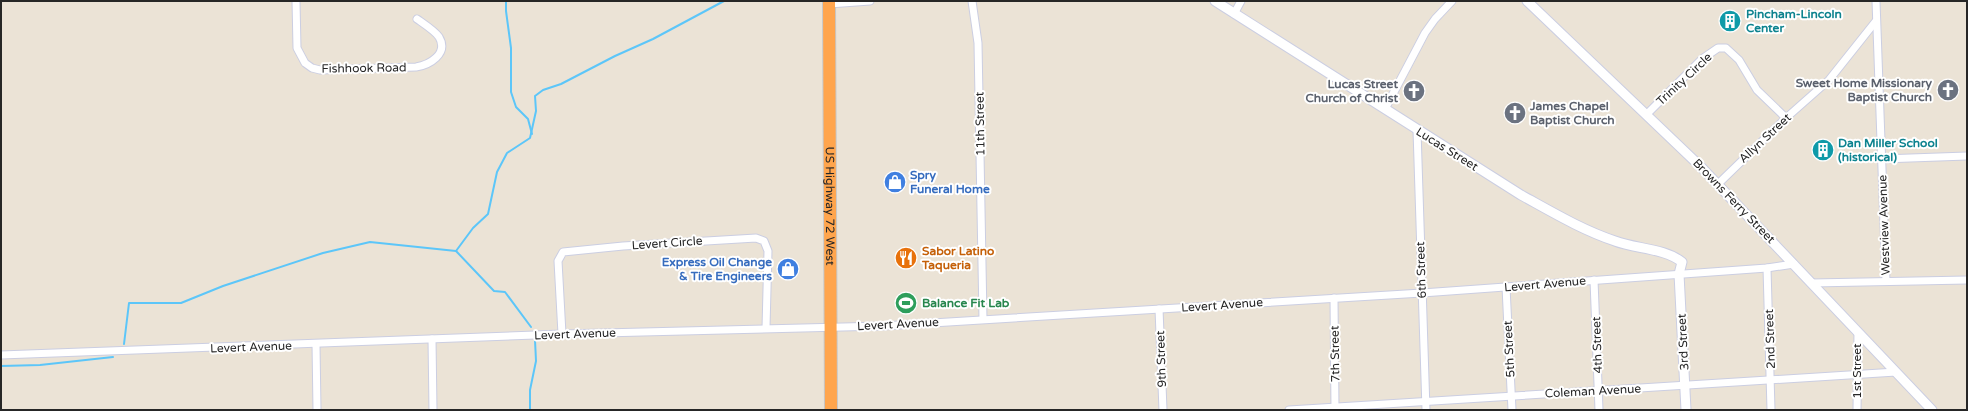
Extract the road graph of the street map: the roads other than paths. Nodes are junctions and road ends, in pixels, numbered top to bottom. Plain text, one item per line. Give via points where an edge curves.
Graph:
1 (296, 1) edge
2 (870, 1) edge
3 (972, 1) edge
4 (1215, 1) edge
5 (1241, 1) edge
6 (1452, 1) edge
7 (1528, 1) edge
8 (1876, 1) edge
9 (829, 3) edge
10 (1234, 14) junction
11 (418, 19) dead end
12 (1876, 21) junction
13 (1385, 110) junction
14 (1647, 114) junction
15 (1786, 118) junction
16 (1417, 130) junction
17 (1967, 156) edge
18 (1882, 159) junction
19 (1718, 184) junction
20 (1794, 264) junction
21 (1767, 268) junction
22 (1680, 274) junction
23 (1594, 280) junction
24 (1967, 280) edge
25 (1886, 281) junction
26 (1812, 283) junction
27 (1506, 287) junction
28 (1422, 293) junction
29 (1334, 298) junction
30 (1159, 309) junction
31 (983, 319) junction
32 (830, 327) junction
33 (766, 328) junction
34 (1858, 332) junction
35 (562, 334) junction
36 (432, 339) junction
37 (316, 344) junction
38 (1, 356) edge
39 (1896, 372) junction
40 (1856, 375) junction
41 (1772, 380) junction
42 (1685, 385) junction
43 (1598, 391) junction
44 (1511, 396) junction
45 (1425, 401) junction
46 (1335, 409) edge
47 (317, 410) edge
48 (433, 410) edge
49 (831, 410) edge
50 (1163, 410) edge
51 (1289, 410) edge
52 (1426, 410) edge
53 (1512, 410) edge
54 (1599, 410) edge
55 (1686, 410) edge
56 (1771, 410) edge
57 (1857, 410) edge
58 (1932, 410) edge

1 - 11 street, Fishhook Road via 297,48 305,63 320,70 416,67 433,62 442,46 439,37
2 - 9 street
3 - 31 street, 11th Street via 978,43
4 - 10 street, Lucas Street
5 - 10 street
6 - 13 street via 1425,34
7 - 14 street, Browns Ferry Street
8 - 12 street, Westview Avenue
9 - 32 highway, US Highway 72 West
10 - 13 street, Lucas Street
12 - 15 street, Allyn Street via 1829,80
12 - 18 street, Westview Avenue
13 - 16 street, Lucas Street
14 - 15 street, Trinity Circle via 1702,59 1718,48 1726,48 1739,60 1757,90
14 - 19 street, Browns Ferry Street
15 - 19 street, Allyn Street
16 - 22 street, Lucas Street via 1514,191 1568,221 1616,242 1677,258 1682,262
16 - 28 street, 6th Street
17 - 18 street
18 - 25 street, Westview Avenue
19 - 20 street, Browns Ferry Street
20 - 21 street, Levert Avenue
20 - 26 street, Browns Ferry Street
21 - 22 street, Levert Avenue
21 - 41 street, 2nd Street
22 - 23 street, Levert Avenue
22 - 42 street, 3rd Street
23 - 27 street, Levert Avenue
23 - 43 street, 4th Street
24 - 25 street
25 - 26 street
26 - 34 street, Browns Ferry Street
27 - 28 street, Levert Avenue
27 - 44 street, 5th Street
28 - 29 street, Levert Avenue
28 - 45 street, 6th Street
29 - 30 street, Levert Avenue
29 - 46 street, 7th Street
30 - 31 street, Levert Avenue
30 - 50 street, 9th Street
31 - 32 street, Levert Avenue
32 - 33 street, Levert Avenue
32 - 49 highway, US Highway 72 West
33 - 35 street, Levert Avenue
33 - 35 street, Levert Circle via 768,251 764,241 756,238 563,252 558,261
34 - 39 street, Browns Ferry Street
34 - 40 street, 1st Street
35 - 36 street, Levert Avenue
36 - 37 street, Levert Avenue
36 - 48 street
37 - 38 street, Levert Avenue
37 - 47 street
39 - 40 street, Coleman Avenue
39 - 58 street, Browns Ferry Street
40 - 41 street, Coleman Avenue
40 - 57 street, 1st Street
41 - 42 street, Coleman Avenue
41 - 56 street, 2nd Street
42 - 43 street, Coleman Avenue
42 - 55 street, 3rd Street
43 - 44 street, Coleman Avenue
43 - 54 street, 4th Street
44 - 45 street, Coleman Avenue
44 - 53 street, 5th Street
45 - 46 street, Coleman Avenue
45 - 52 street, 6th Street
46 - 51 street, Coleman Avenue

